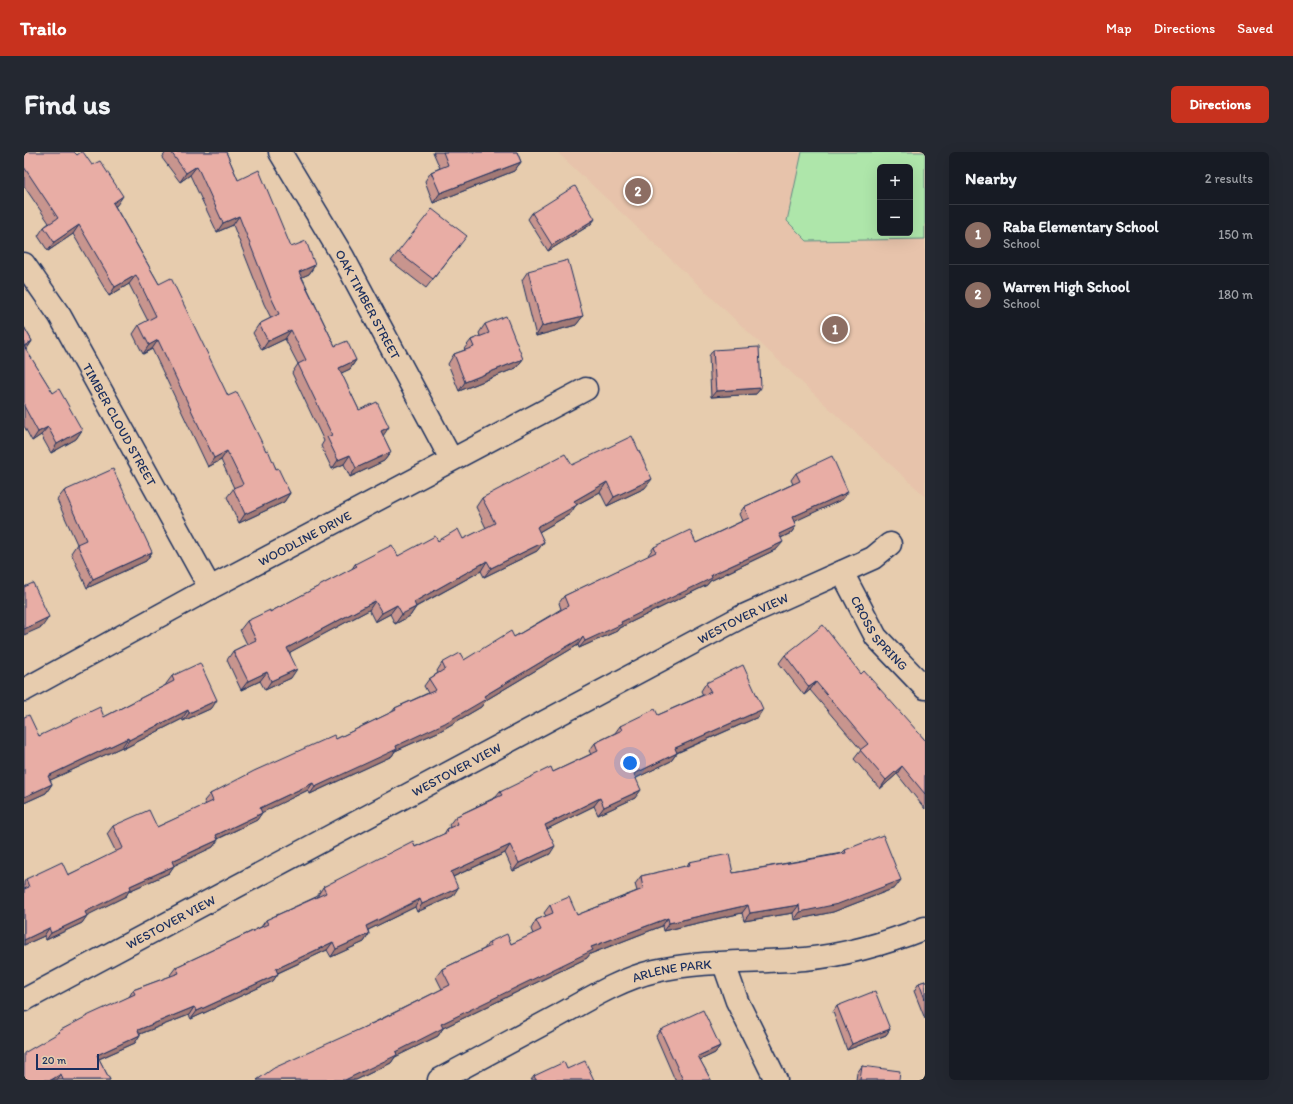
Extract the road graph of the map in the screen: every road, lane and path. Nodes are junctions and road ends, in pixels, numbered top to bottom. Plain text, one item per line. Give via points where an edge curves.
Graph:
1 (280, 152) edge
2 (24, 264) edge
3 (586, 389) dead end
4 (451, 459) junction
5 (890, 544) dead end
6 (842, 572) junction
7 (210, 588) junction
8 (925, 688) edge
9 (24, 690) edge
10 (925, 928) edge
11 (724, 964) junction
12 (24, 1000) edge
13 (463, 1074) edge
14 (439, 1080) edge
15 (776, 1080) edge

1 - 4 street, OAK TIMBER STREET via 343,257
2 - 7 street, TIMBER CLOUD STREET via 60,316
3 - 4 street, WOODLINE DRIVE
4 - 7 street, WOODLINE DRIVE
5 - 6 street, WESTOVER VIEW via 873,558
6 - 8 street, CROSS SPRING via 876,637
6 - 12 street, WESTOVER VIEW via 741,617
7 - 9 street, WOODLINE DRIVE
10 - 11 street, ARLENE PARK via 836,955
11 - 13 street, ARLENE PARK via 661,970 621,983
11 - 15 street via 737,1001
13 - 14 street, ARLENE PARK

